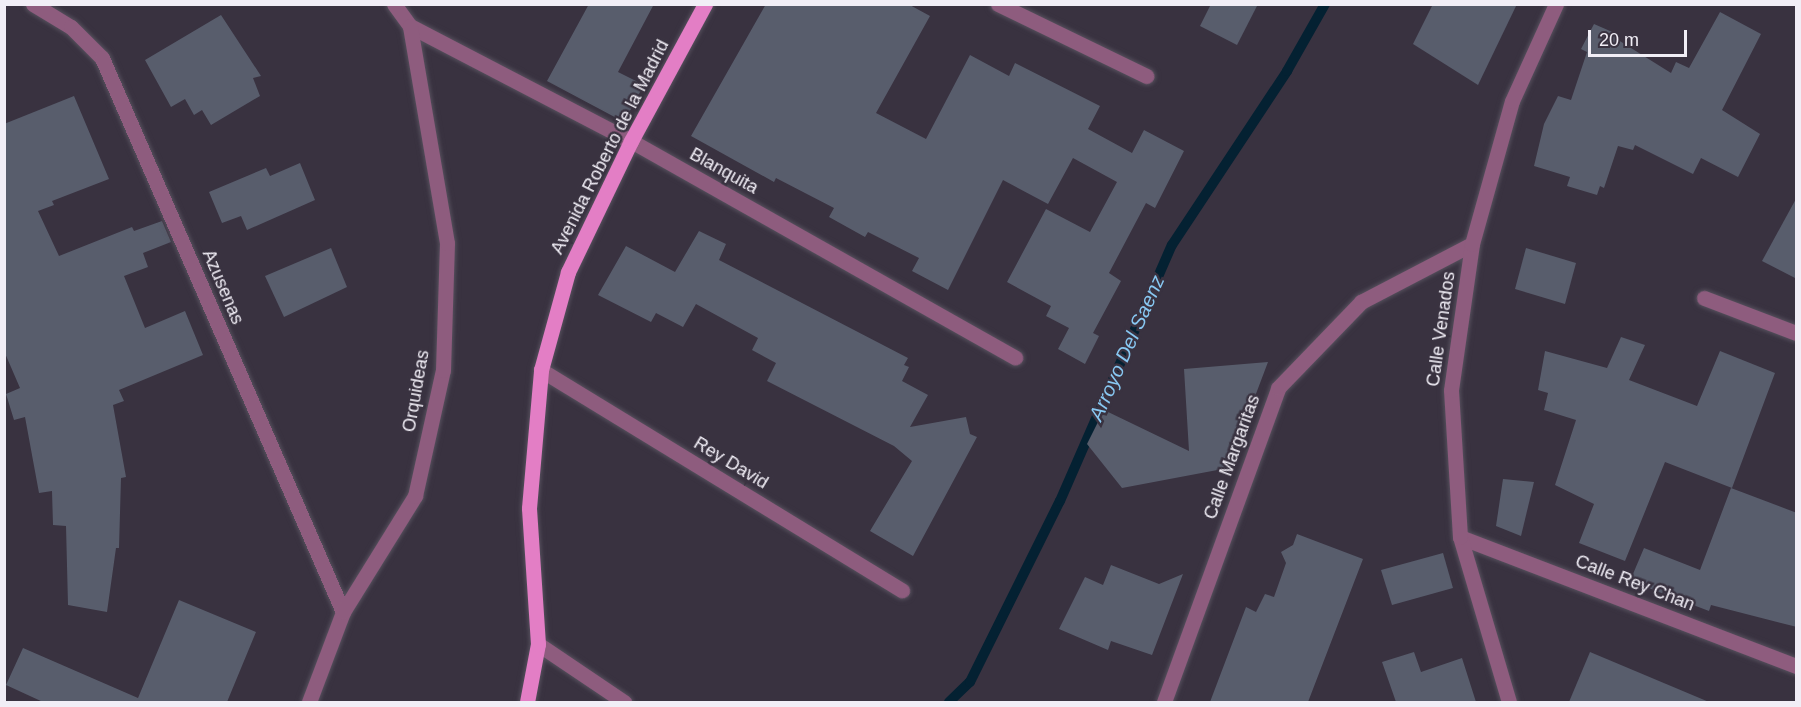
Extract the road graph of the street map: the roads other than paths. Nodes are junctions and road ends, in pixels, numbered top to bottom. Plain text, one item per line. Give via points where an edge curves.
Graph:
1 (33, 4) edge
2 (394, 4) edge
3 (705, 4) edge
4 (998, 4) edge
5 (1556, 4) edge
6 (410, 26) junction
7 (1146, 76) dead end
8 (631, 141) junction
9 (1473, 244) junction
10 (1704, 298) dead end
11 (1797, 333) edge
12 (1015, 357) dead end
13 (540, 370) junction
14 (1460, 537) junction
15 (902, 590) dead end
16 (343, 612) junction
17 (538, 644) junction
18 (1797, 666) edge
19 (309, 702) edge
20 (527, 702) edge
21 (624, 702) edge
22 (1164, 702) edge
23 (1509, 702) edge

1 - 16 street, Azusenas via 71,27 102,58
2 - 6 street
3 - 8 main road, Avenida Roberto de la Madrid
4 - 7 street
5 - 9 street, Calle Venados via 1512,101
6 - 8 street, Blanquita
6 - 16 street, Orquideas via 447,243 442,370 415,496
8 - 12 street, Blanquita
8 - 13 main road, Avenida Roberto de la Madrid via 568,272
9 - 14 street, Calle Venados via 1452,390
9 - 22 street, Calle Margaritas via 1361,302 1278,388
10 - 11 street
13 - 15 street, Rey David
13 - 17 main road, Avenida Roberto de la Madrid via 529,508
14 - 18 street, Calle Rey Chan
14 - 23 street, Calle Venados
16 - 19 street, Orquideas
17 - 20 main road, Avenida Roberto de la Madrid
17 - 21 street

